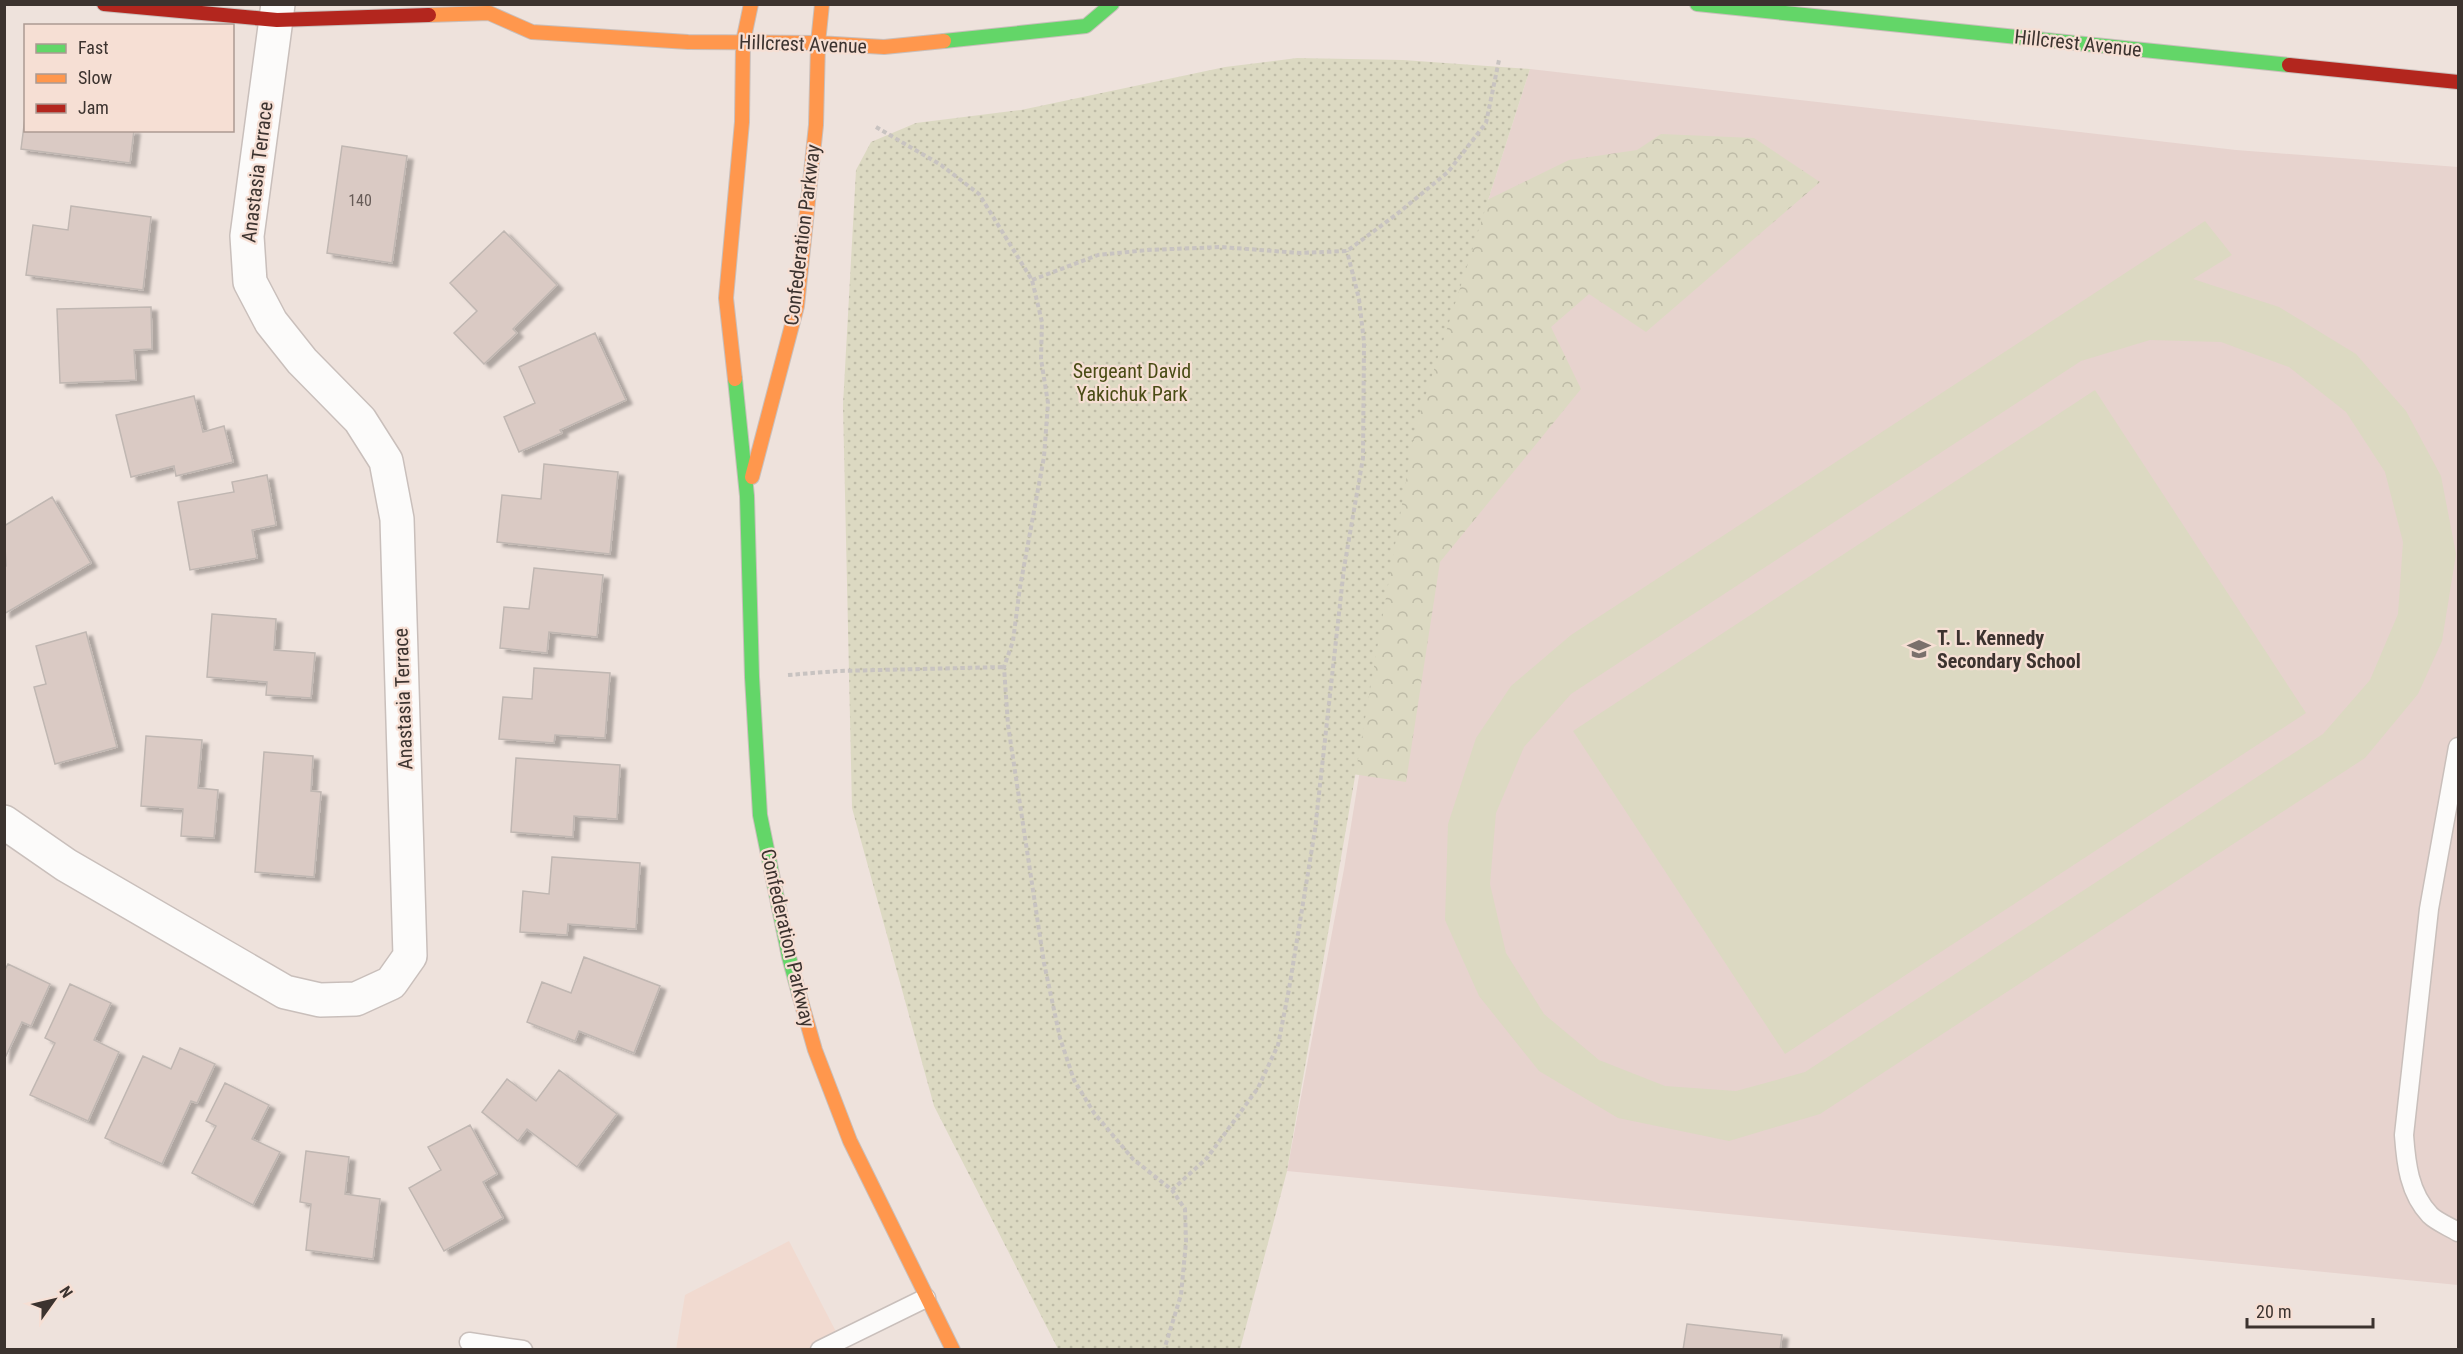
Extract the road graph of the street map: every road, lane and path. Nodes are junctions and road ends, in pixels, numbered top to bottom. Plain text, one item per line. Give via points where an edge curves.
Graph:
1 (105, 4) edge
2 (503, 4) edge
3 (751, 4) edge
4 (822, 4) edge
5 (1112, 4) edge
6 (1697, 4) edge
7 (277, 12) edge
8 (489, 13) junction
9 (743, 42) junction
10 (818, 44) junction
11 (1499, 60) dead end
12 (2458, 82) edge
13 (876, 127) dead end
14 (1347, 250) junction
15 (1032, 280) junction
16 (747, 496) junction
17 (1004, 667) junction
18 (752, 677) junction
19 (2458, 747) edge
20 (4, 822) edge
21 (1172, 1190) junction
22 (2458, 1232) edge
23 (926, 1298) junction
24 (469, 1342) dead end
25 (523, 1350) edge
26 (820, 1350) edge
27 (953, 1350) edge
28 (1164, 1350) edge

1 - 7 street, Hillcrest Avenue
2 - 8 street
3 - 9 street, Confederation Parkway
4 - 10 street, Confederation Parkway
5 - 10 street, Hillcrest Avenue via 1086,26 884,47
6 - 12 street, Hillcrest Avenue
7 - 8 street, Hillcrest Avenue
7 - 20 street, Anastasia Terrace via 247,236 250,282 271,322 302,361 360,420 386,461 398,519 410,956 391,983 356,999 320,1000 285,992 66,866
8 - 9 street, Hillcrest Avenue via 532,32
9 - 10 street, Hillcrest Avenue
9 - 16 street, Confederation Parkway via 742,122 726,298
10 - 16 street, Confederation Parkway via 816,125 797,306
11 - 14 path via 1486,123 1448,172
13 - 15 path via 941,165 979,194
14 - 15 path via 1148,250 1098,255
14 - 21 path via 1364,342 1363,458 1344,568 1315,830 1289,989 1278,1046 1258,1088 1207,1158
15 - 17 path via 1042,322 1041,359 1048,403 1044,458 1013,641
16 - 18 street, Confederation Parkway
17 - 18 path
17 - 21 path via 1010,736 1044,963 1060,1038 1074,1080 1094,1113 1133,1159
18 - 23 street, Confederation Parkway via 760,815 789,957 815,1050 850,1141
19 - 22 lane via 2429,909 2404,1135 2406,1165 2415,1191 2431,1215
21 - 28 path via 1185,1209 1186,1242 1181,1295
23 - 26 lane
23 - 27 street, Confederation Parkway
24 - 25 lane

